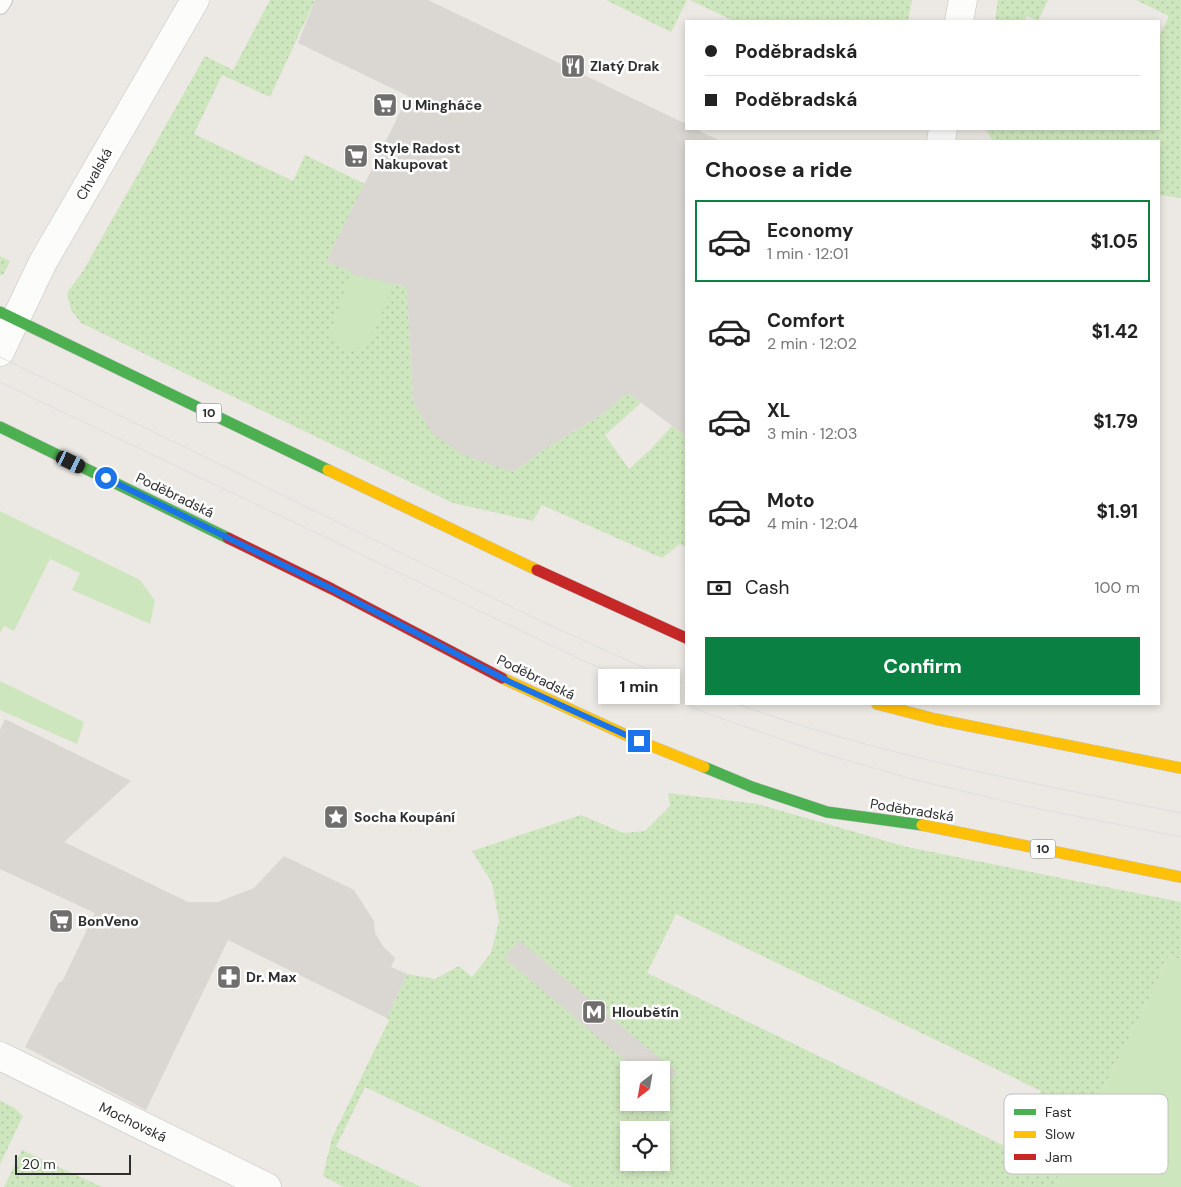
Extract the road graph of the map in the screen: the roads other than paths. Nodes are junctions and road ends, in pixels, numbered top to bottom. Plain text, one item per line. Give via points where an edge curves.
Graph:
1 (4, 0) edge
2 (195, 0) edge
3 (963, 0) edge
4 (0, 6) edge
5 (959, 20) edge
6 (8, 315) edge
7 (0, 352) edge
8 (0, 427) edge
9 (685, 638) edge
10 (881, 705) edge
11 (1181, 768) edge
12 (1181, 877) edge
13 (0, 1056) edge
14 (267, 1187) edge

1 - 4 lane
2 - 6 street, Chvalská via 43,262
3 - 5 street
6 - 7 street, Chvalská
6 - 9 main road, 10 via 418,514
8 - 12 main road, Poděbradská / 10 via 324,585 510,682 639,741 745,784 827,812 905,822
10 - 11 main road via 934,719
13 - 14 street, Mochovská

